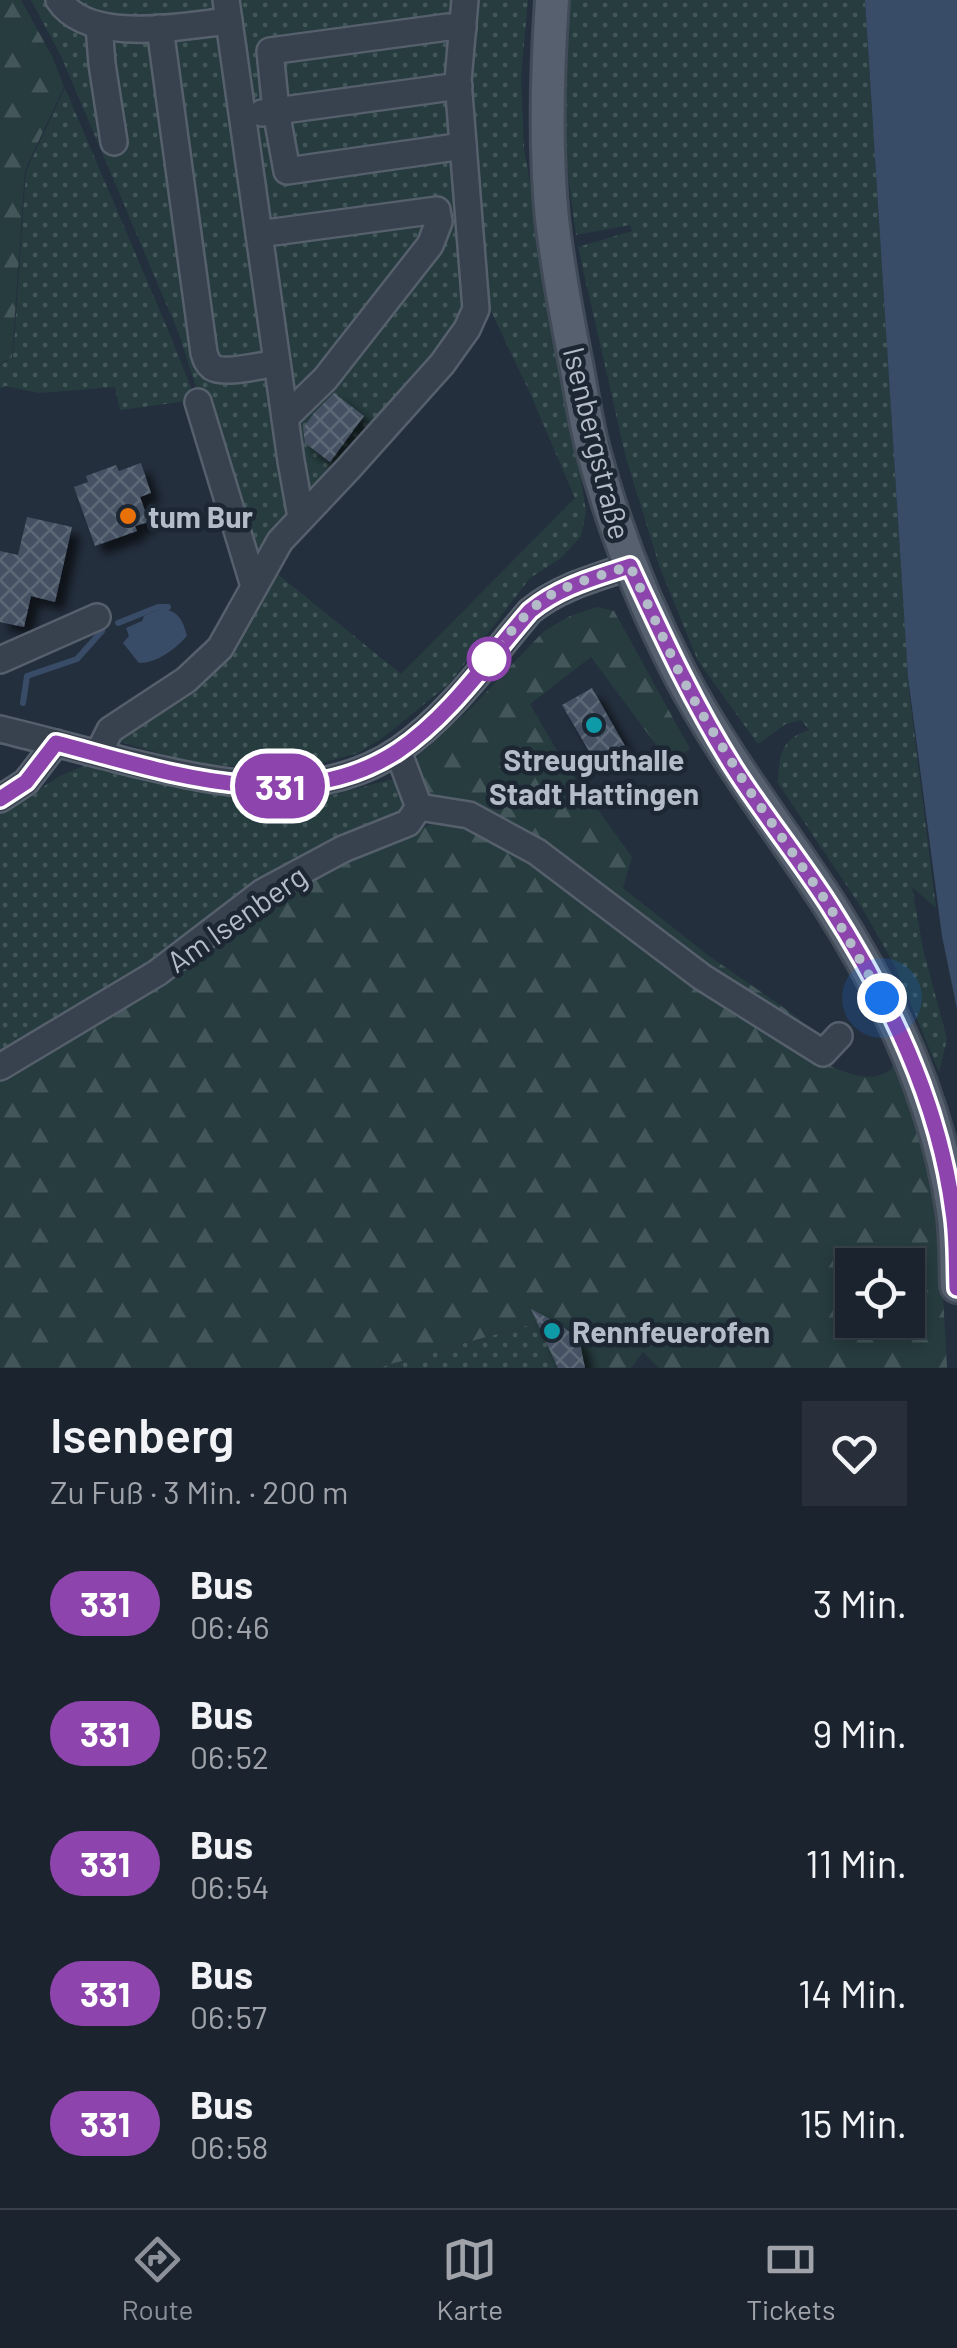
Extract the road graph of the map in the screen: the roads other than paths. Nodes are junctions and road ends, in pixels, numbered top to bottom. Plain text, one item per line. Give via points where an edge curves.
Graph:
1 (58, 0) edge
2 (465, 0) edge
3 (552, 0) edge
4 (229, 6) edge
5 (99, 26) junction
6 (160, 28) junction
7 (463, 28) junction
8 (459, 86) junction
9 (276, 112) junction
10 (242, 116) junction
11 (114, 142) dead end
12 (464, 146) junction
13 (259, 234) junction
14 (277, 363) junction
15 (198, 402) dead end
16 (285, 418) junction
17 (301, 516) junction
18 (630, 566) junction
19 (254, 586) junction
20 (97, 617) dead end
21 (0, 660) edge
22 (0, 729) edge
23 (56, 743) junction
24 (398, 751) junction
25 (98, 754) junction
26 (0, 799) edge
27 (420, 807) junction
28 (839, 1036) dead end
29 (0, 1067) edge
30 (957, 1286) edge

1 - 5 street
2 - 7 street
3 - 18 main road, Isenbergstraße via 548,133 563,300 593,450
4 - 6 street
4 - 10 street
5 - 6 street
5 - 11 street
6 - 14 street via 204,353 208,364 225,371
7 - 8 street
7 - 9 street via 270,51
8 - 9 street
8 - 12 street
9 - 10 street
9 - 12 street via 288,171
10 - 13 street
12 - 17 street via 476,309 467,330
13 - 14 street
13 - 16 street via 437,210 440,222 391,298
14 - 16 street
15 - 19 street
16 - 17 street
17 - 19 street
18 - 24 street via 546,598 434,721
18 - 30 main road, Isenbergstraße via 699,709 828,904 900,1031 940,1146 954,1213
19 - 25 street via 220,648 186,680 110,730
20 - 21 street
22 - 23 street
23 - 25 street
23 - 26 street via 26,782
24 - 25 street via 356,773 299,786 248,786
24 - 27 street
27 - 28 street via 468,815 537,852 702,978 822,1053
27 - 29 street, Am Isenberg via 408,823 263,892 158,973

